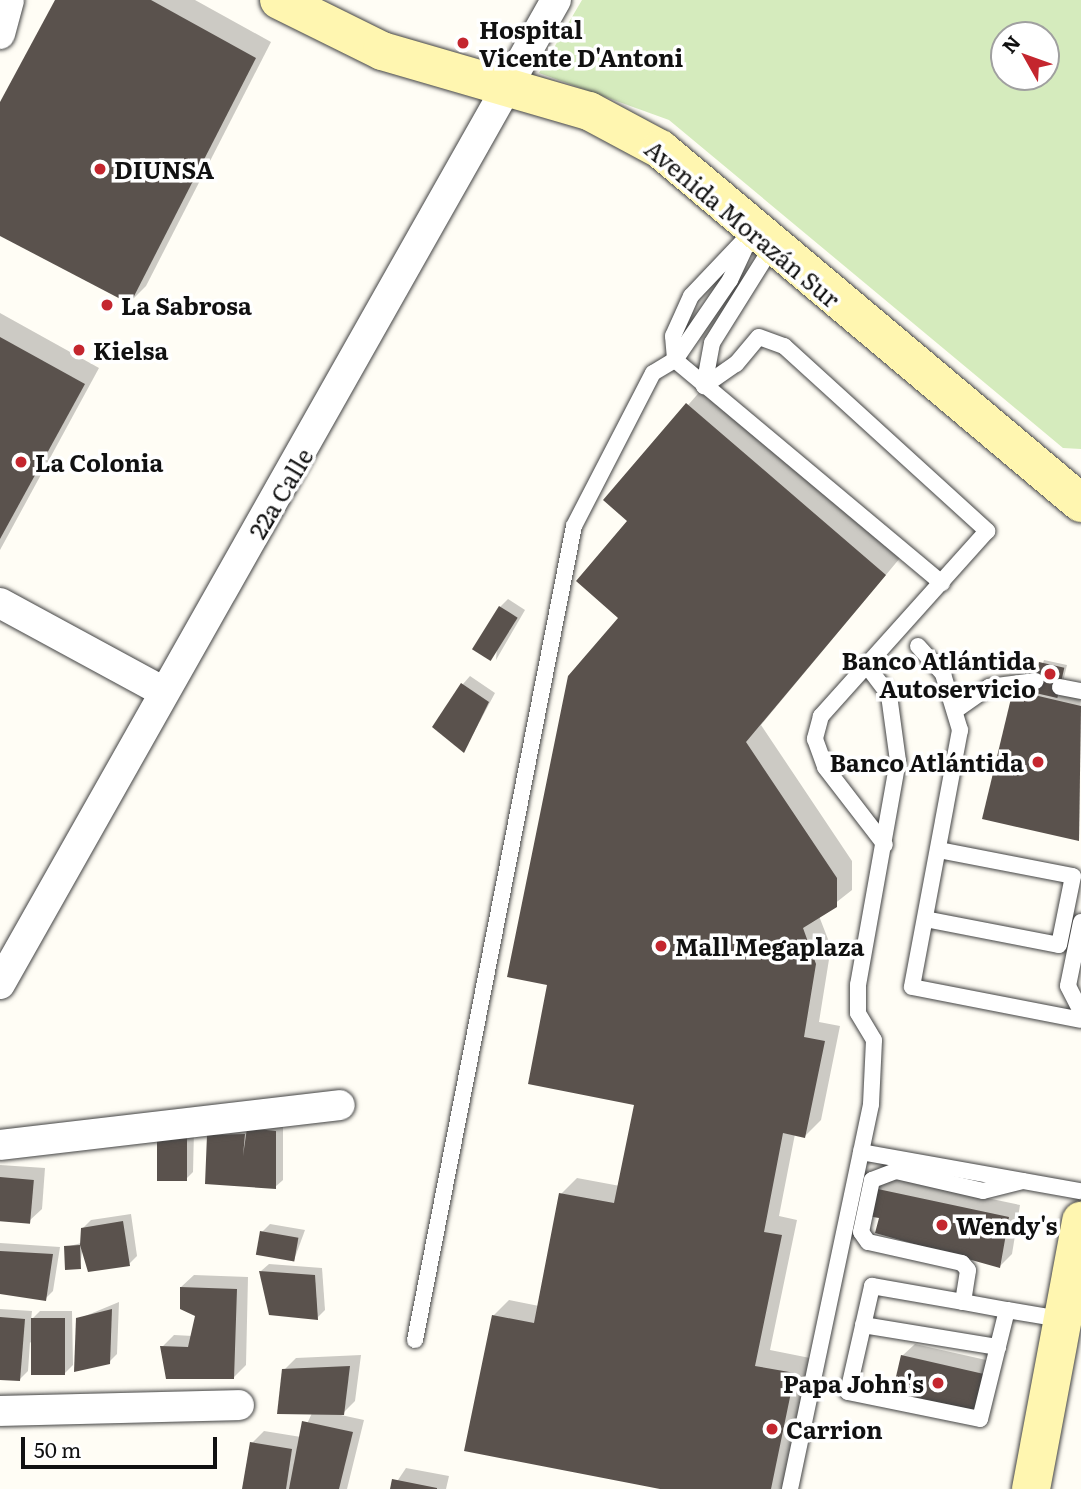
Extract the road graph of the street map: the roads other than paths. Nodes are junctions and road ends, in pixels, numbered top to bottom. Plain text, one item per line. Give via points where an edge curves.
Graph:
1 (9, 0) edge
2 (279, 0) edge
3 (556, 0) edge
4 (0, 34) edge
5 (508, 83) junction
6 (762, 239) junction
7 (675, 360) junction
8 (704, 386) junction
9 (1072, 489) edge
10 (1081, 530) edge
11 (943, 583) junction
12 (0, 603) edge
13 (918, 646) dead end
14 (867, 666) junction
15 (1036, 681) dead end
16 (1060, 687) dead end
17 (162, 691) junction
18 (1081, 691) edge
19 (958, 708) junction
20 (885, 845) junction
21 (939, 850) junction
22 (925, 919) junction
23 (1081, 922) edge
24 (0, 984) edge
25 (1081, 1011) edge
26 (1081, 1020) edge
27 (340, 1105) dead end
28 (0, 1145) edge
29 (861, 1152) junction
30 (1023, 1181) junction
31 (1081, 1191) edge
32 (1081, 1221) edge
33 (963, 1302) junction
34 (1007, 1310) junction
35 (1061, 1319) junction
36 (863, 1325) junction
37 (415, 1340) dead end
38 (998, 1348) junction
39 (239, 1405) dead end
40 (0, 1411) edge
41 (790, 1489) edge
42 (1031, 1489) edge

1 - 4 street
2 - 5 street, Avenida Morazán Sur via 382,51
3 - 5 street, 22a Calle
5 - 6 street, Avenida Morazán Sur via 589,111 660,149
5 - 17 street, 22a Calle via 306,449
6 - 7 lane via 691,296 673,336
6 - 8 lane via 712,344
6 - 9 street, Avenida Morazán Sur
7 - 8 lane
7 - 37 lane via 653,373 574,526
8 - 11 lane
8 - 11 lane via 736,365 759,337 784,346 987,531
9 - 10 street
11 - 14 lane
12 - 17 street
13 - 19 lane via 943,674
14 - 20 lane via 889,695 897,722 898,761
14 - 20 lane via 821,716 815,739 825,767
15 - 19 lane via 989,687
16 - 18 lane
17 - 24 street, 22a Calle
19 - 21 lane via 960,741
20 - 29 lane via 858,985 858,1013 874,1040
21 - 22 lane
21 - 22 lane via 1073,876 1059,945
22 - 26 lane via 912,987
23 - 25 lane via 1068,986
27 - 28 street
29 - 30 lane
29 - 41 lane
30 - 31 lane
30 - 33 lane via 983,1191 896,1171 872,1180 861,1232 868,1242 962,1263 968,1270
32 - 35 street
33 - 34 lane
33 - 36 lane via 872,1286
34 - 35 lane
34 - 38 lane
35 - 42 street
36 - 38 lane
36 - 38 lane via 848,1392 980,1419
39 - 40 street

